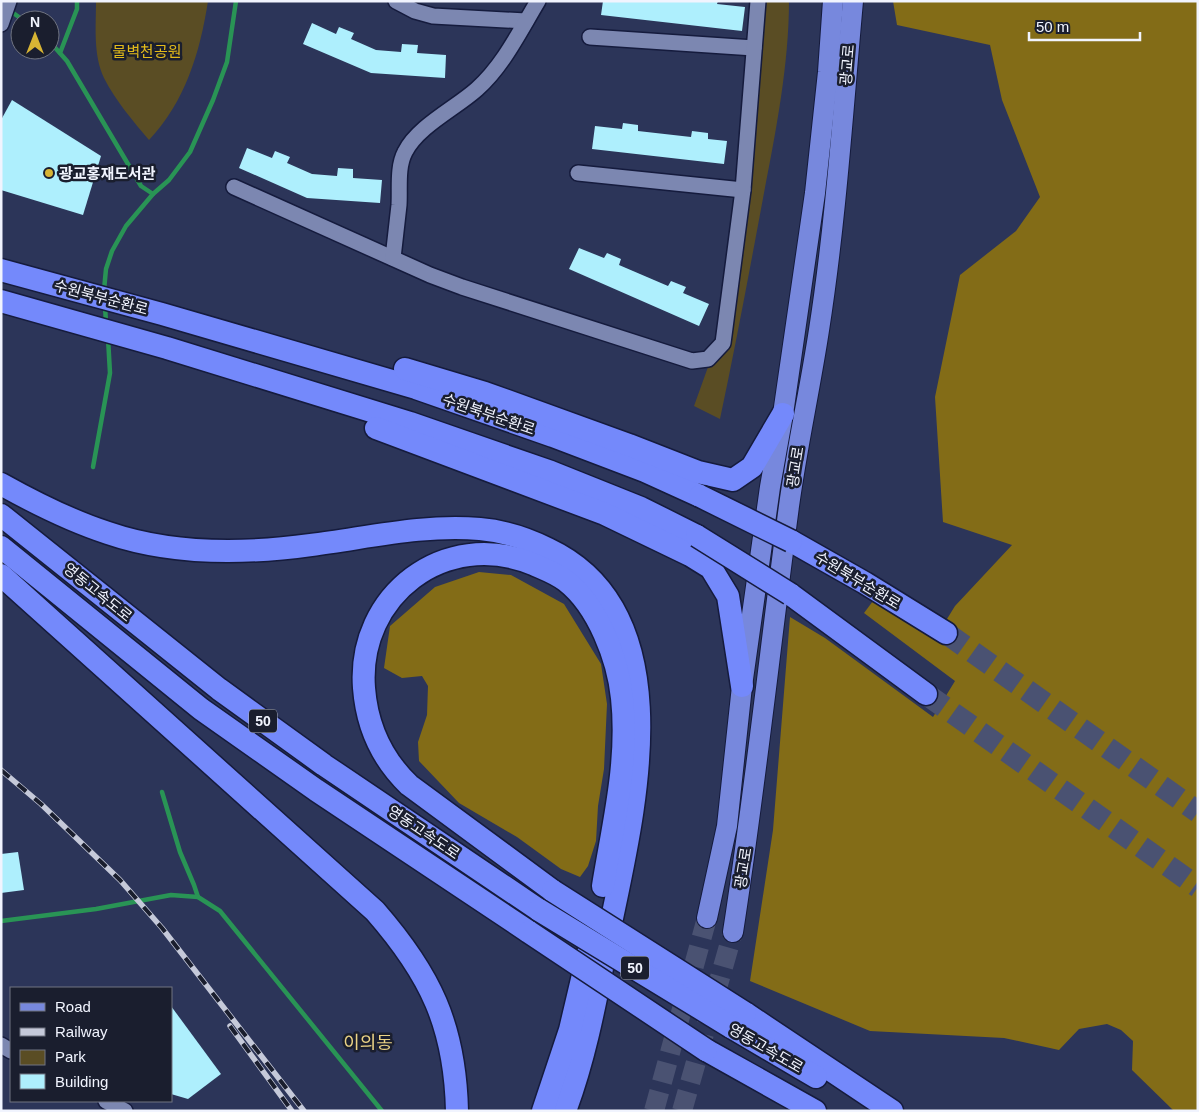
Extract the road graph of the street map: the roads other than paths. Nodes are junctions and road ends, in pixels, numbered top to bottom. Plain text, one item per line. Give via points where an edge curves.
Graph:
1 (10, 1) edge
2 (396, 1) edge
3 (538, 1) edge
4 (758, 1) edge
5 (832, 1) edge
6 (853, 1) edge
7 (526, 21) junction
8 (1, 24) edge
9 (590, 37) dead end
10 (754, 48) junction
11 (578, 173) dead end
12 (234, 187) dead end
13 (744, 190) junction
14 (393, 258) junction
15 (1, 270) edge
16 (1, 301) edge
17 (162, 314) junction
18 (167, 348) junction
19 (783, 414) junction
20 (1, 484) edge
21 (1, 515) edge
22 (1, 547) edge
23 (1, 575) edge
24 (946, 634) tunnel mouth
25 (742, 686) junction
26 (926, 694) tunnel mouth
27 (707, 918) tunnel mouth
28 (733, 932) tunnel mouth
29 (738, 1020) junction
30 (108, 1102) edge
31 (125, 1111) edge
32 (457, 1111) edge
33 (543, 1111) edge
34 (565, 1111) edge
35 (815, 1111) edge
36 (873, 1111) edge
37 (892, 1111) edge

1 - 8 street
2 - 7 street via 433,16
3 - 7 street
4 - 10 street
5 - 19 main road, 광교로 via 815,193
6 - 28 main road, 광교로 via 822,310 790,503
7 - 14 street via 494,72 477,89 438,117 405,151 400,165
9 - 10 street
10 - 13 street
11 - 13 street
12 - 14 street
13 - 14 street via 723,344 708,359 699,361 462,287
15 - 17 highway, 수원북부순환로
16 - 18 highway, 수원북부순환로
17 - 19 highway via 351,354 486,392 698,472 733,480 752,467
17 - 24 highway, 수원북부순환로, bridge via 416,388 645,471 791,541
18 - 25 highway via 605,514 690,555 711,568 728,596
18 - 26 highway, 수원북부순환로, bridge via 410,423 551,472 641,508 697,536 790,594
19 - 25 main road, 광교로
20 - 34 highway via 89,527 126,539 166,546 254,550 308,546 412,530 482,529 543,546 590,577 609,603 626,639 638,691 640,735 633,804 618,891 590,1026
21 - 29 highway, 영동고속도로 / 50, bridge via 218,690 324,765 538,910
22 - 35 highway, 영동고속도로 / 50, bridge via 201,709 332,801 706,1050
23 - 32 highway via 367,904 403,944 432,990 446,1029 453,1062
25 - 27 main road, 광교로 via 727,826
29 - 33 highway, bridge via 553,891 409,785 387,760 366,709 363,678 366,646 383,609 400,588 432,566 461,556 498,554 523,560 567,581 593,612 611,651 620,685 624,733 622,763 600,903 570,1030
29 - 36 highway, 영동고속도로 / 50
29 - 37 highway
30 - 31 street

